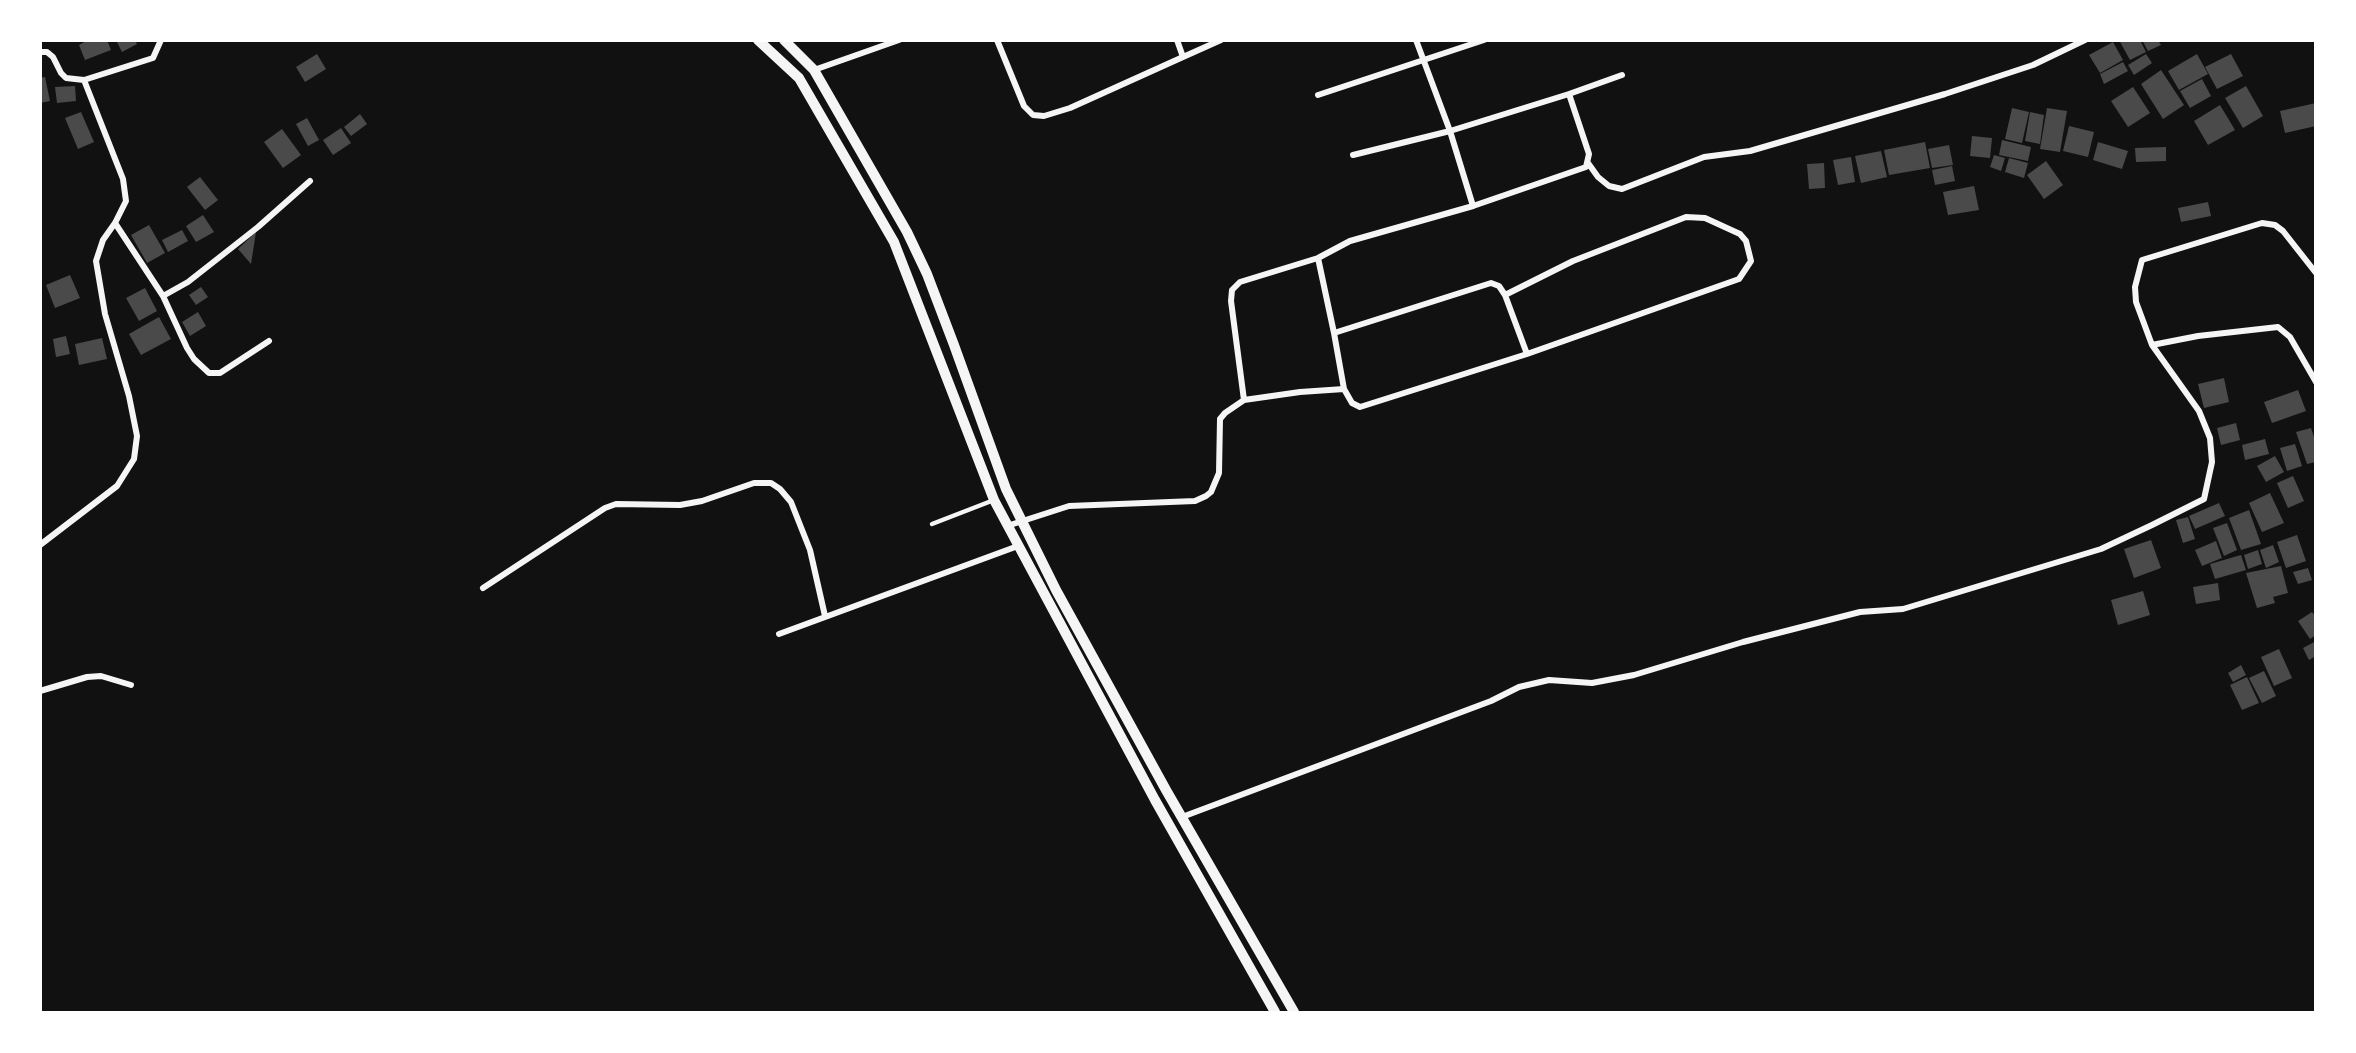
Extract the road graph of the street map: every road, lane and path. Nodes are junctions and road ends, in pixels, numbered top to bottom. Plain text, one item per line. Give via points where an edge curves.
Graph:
1 (161, 40) edge
2 (759, 40) edge
3 (784, 40) edge
4 (899, 40) edge
5 (997, 40) edge
6 (1177, 40) edge
7 (1221, 40) edge
8 (1416, 40) edge
9 (1484, 40) edge
10 (2085, 40) edge
11 (40, 52) edge
12 (1183, 57) junction
13 (1424, 58) junction
14 (814, 70) junction
15 (1622, 75) dead end
16 (84, 80) junction
17 (1569, 94) junction
18 (1318, 95) dead end
19 (1450, 131) junction
20 (1353, 155) dead end
21 (1588, 163) junction
22 (310, 181) dead end
23 (1473, 206) junction
24 (115, 223) junction
25 (1318, 258) junction
26 (2316, 273) edge
27 (1505, 295) junction
28 (163, 296) junction
29 (1334, 333) junction
30 (269, 341) dead end
31 (2152, 345) junction
32 (1527, 354) junction
33 (2316, 382) edge
34 (1344, 389) junction
35 (1244, 400) junction
36 (994, 500) junction
37 (1023, 519) junction
38 (932, 524) dead end
39 (1007, 526) junction
40 (40, 545) edge
41 (1018, 546) junction
42 (483, 588) dead end
43 (825, 616) junction
44 (779, 634) dead end
45 (131, 685) dead end
46 (40, 691) edge
47 (1182, 817) junction
48 (1253, 939) junction
49 (1239, 947) junction
50 (1275, 1012) edge
51 (1294, 1012) edge

1 - 16 street via 153,58
2 - 36 street via 799,78 894,242
3 - 14 street
4 - 14 street
5 - 12 street via 1024,106 1033,115 1044,116 1070,108
6 - 12 street
7 - 12 street
8 - 13 street
9 - 13 street
10 - 21 street via 2028,67 1955,91 1750,151 1704,157 1622,189 1609,186
11 - 16 street via 53,57 66,78
13 - 18 street
13 - 19 street
14 - 37 street via 927,274 1006,489
15 - 17 street
16 - 24 street via 123,179 126,201
17 - 19 street
17 - 21 street via 1589,154
19 - 20 street
19 - 23 street
21 - 23 street via 1578,171
22 - 28 street via 250,234 188,282
23 - 25 street via 1350,241
24 - 28 street
24 - 40 street via 103,240 96,261 105,314 137,436 134,459 117,486
25 - 29 street
25 - 35 street via 1240,282 1232,290
26 - 31 street via 2283,231 2262,223 2151,255 2142,260 2135,287 2136,302
27 - 29 street via 1491,283
27 - 32 street
27 - 32 street via 1573,261 1686,217 1719,223 1746,241 1751,261 1739,279
28 - 30 street via 187,348 209,373 220,373
29 - 34 street
31 - 33 street via 2278,327 2290,337
31 - 47 street via 2188,392 2210,438 2212,469 2205,499 2194,505 2101,549 1903,609 1860,612 1634,675 1592,683 1550,680 1519,687
32 - 34 street via 1360,406 1352,403
34 - 35 street
35 - 37 street via 1220,419 1219,473 1206,496 1195,501 1068,506
36 - 38 lane
36 - 39 street
37 - 39 street
37 - 47 street via 1056,590
39 - 41 street
41 - 43 street
41 - 49 street
42 - 43 street via 605,508 616,504 680,505 754,483 771,483 791,502 810,550
43 - 44 street
45 - 46 street via 101,676
47 - 48 street
48 - 49 street
48 - 51 street
49 - 50 street

